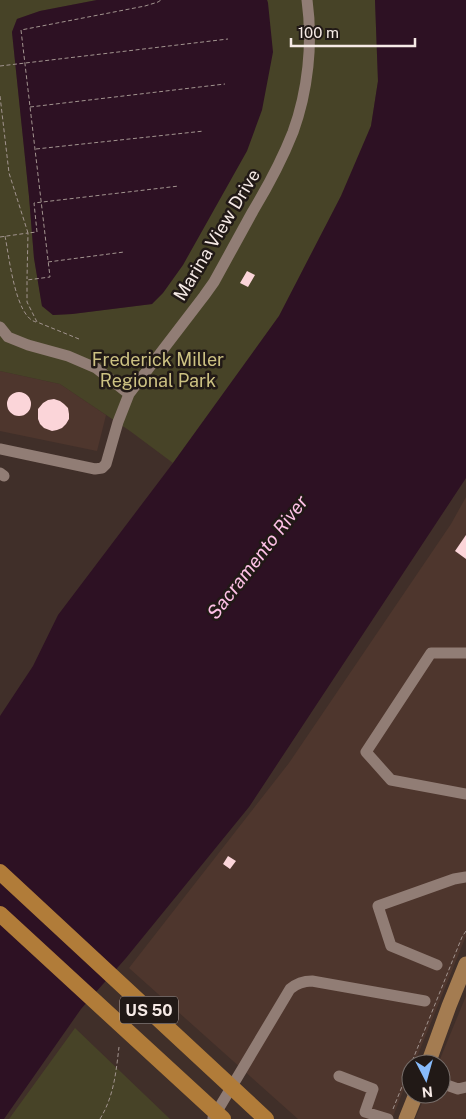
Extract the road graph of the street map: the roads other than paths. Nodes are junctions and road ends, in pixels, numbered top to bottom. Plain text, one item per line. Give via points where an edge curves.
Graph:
1 (307, 0) edge
2 (0, 327) edge
3 (129, 394) junction
4 (0, 449) edge
5 (466, 653) edge
6 (466, 794) edge
7 (0, 872) edge
8 (466, 877) edge
9 (0, 914) edge
10 (437, 965) dead end
11 (464, 972) edge
12 (425, 1001) dead end
13 (432, 1054) edge
14 (339, 1076) dead end
15 (451, 1087) edge
16 (466, 1087) edge
17 (412, 1104) edge
18 (390, 1114) edge
19 (212, 1119) edge
20 (223, 1119) edge
21 (266, 1119) edge
22 (406, 1119) edge

1 - 3 street, Marina View Drive via 306,81 288,144 214,282
2 - 3 street via 8,337 96,368
3 - 4 street, Marina View Drive via 108,462 102,468
5 - 6 street via 431,653 366,752 391,780
7 - 21 highway, US 50
8 - 10 street via 378,906 392,946
9 - 20 highway, US 50
11 - 13 main road
12 - 19 street via 312,981 296,984
14 - 18 street via 373,1089 365,1112
15 - 16 street
17 - 22 main road

